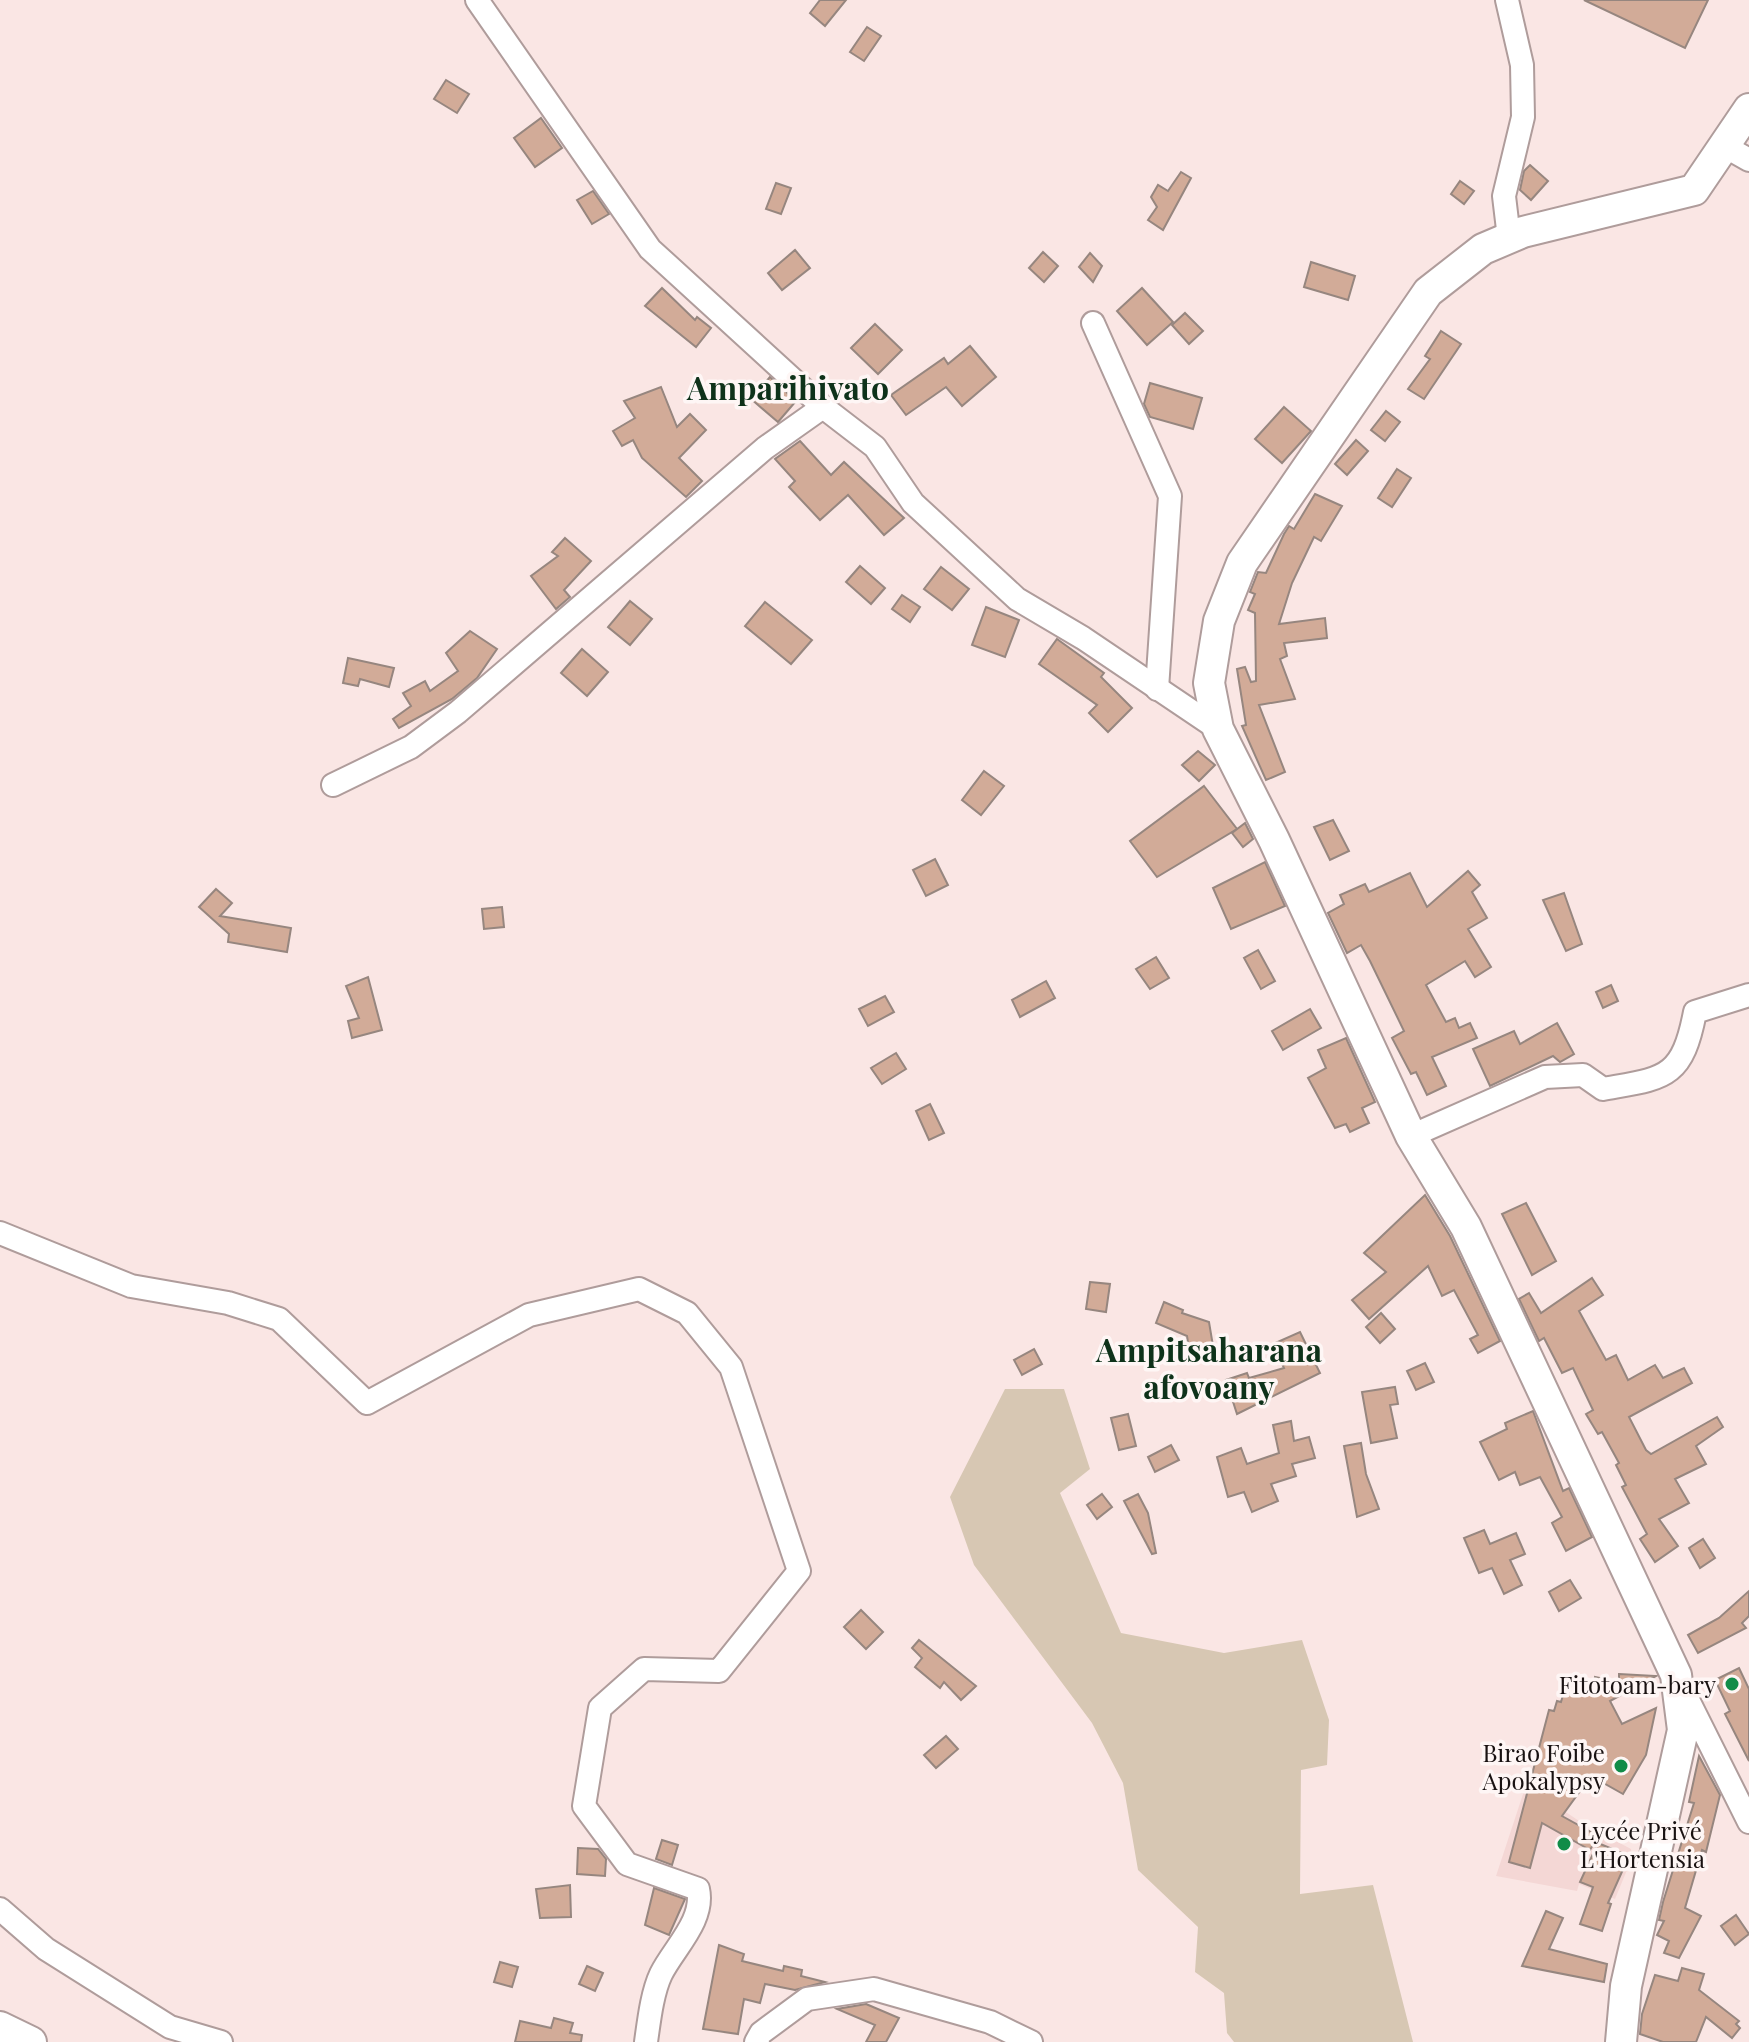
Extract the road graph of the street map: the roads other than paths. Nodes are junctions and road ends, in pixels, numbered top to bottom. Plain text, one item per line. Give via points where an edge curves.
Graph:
1 (477, 0) edge
2 (1507, 0) edge
3 (1749, 109) edge
4 (1737, 153) edge
5 (1509, 238) junction
6 (1093, 323) dead end
7 (823, 407) junction
8 (1157, 689) junction
9 (1218, 729) junction
10 (333, 785) dead end
11 (1749, 995) edge
12 (1411, 1136) junction
13 (0, 1233) edge
14 (1676, 1675) junction
15 (1749, 1822) edge
16 (0, 1909) edge
17 (0, 2027) edge
18 (31, 2042) edge
19 (221, 2042) edge
20 (646, 2042) edge
21 (756, 2042) edge
22 (1031, 2042) edge
23 (1621, 2042) edge

1 - 7 street via 650,249
2 - 5 street via 1522,65 1523,117 1504,196
3 - 4 main road
4 - 5 main road via 1694,190
5 - 9 main road via 1483,249 1428,292 1242,563 1219,621 1209,683
6 - 8 street via 1170,496
7 - 8 street via 875,447 913,503 1017,599
7 - 10 street via 765,448 458,712 411,747
8 - 9 street
9 - 12 main road
11 - 12 street via 1695,1012 1681,1060 1659,1079 1603,1089 1583,1075 1545,1077
12 - 14 main road via 1466,1227
13 - 20 street via 131,1286 228,1303 279,1319 367,1403 529,1315 639,1289 687,1313 731,1367 799,1571 719,1671 644,1669 600,1708 584,1806 627,1864 698,1889 701,1902 661,1975
14 - 15 street
14 - 23 main road via 1681,1743 1626,1986
16 - 19 street via 46,1949 170,2027
17 - 18 main road
21 - 22 street via 807,1999 874,1989 990,2022

